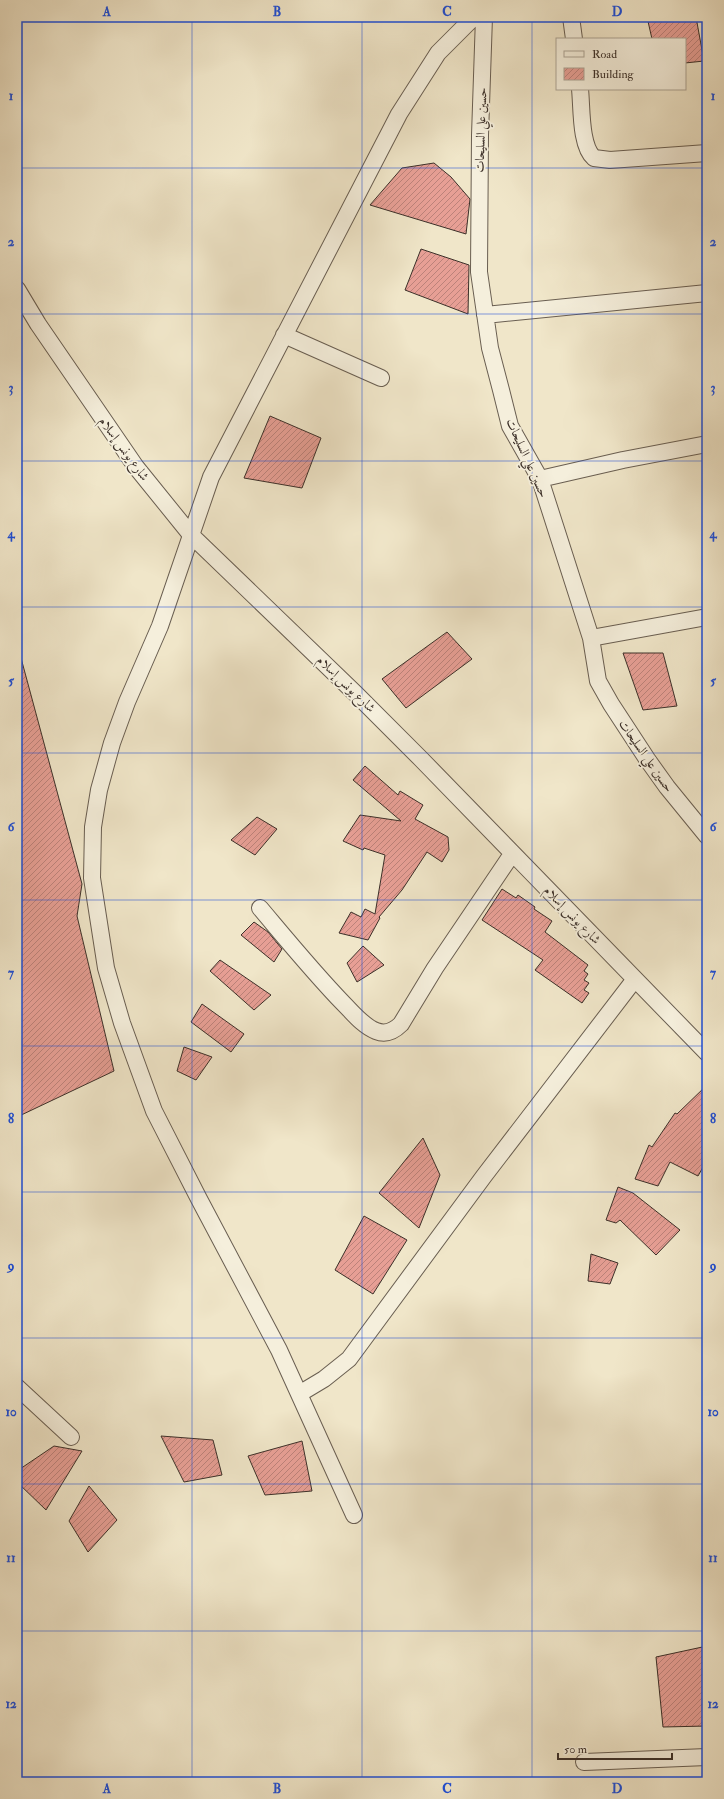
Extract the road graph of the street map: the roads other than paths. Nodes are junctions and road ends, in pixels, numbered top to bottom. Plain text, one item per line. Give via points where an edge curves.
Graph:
1 (474, 17) edge
2 (484, 17) edge
3 (571, 17) edge
4 (574, 38) edge
5 (580, 90) edge
6 (707, 154) edge
7 (17, 289) edge
8 (707, 293) edge
9 (17, 305) edge
10 (485, 315) junction
11 (38, 324) junction
12 (284, 335) junction
13 (381, 378) dead end
14 (707, 444) edge
15 (540, 479) junction
16 (191, 535) junction
17 (707, 617) edge
18 (591, 638) junction
19 (707, 836) edge
20 (512, 854) junction
21 (260, 908) dead end
22 (635, 979) junction
23 (707, 1053) edge
24 (17, 1387) edge
25 (300, 1394) junction
26 (71, 1438) dead end
27 (354, 1515) dead end
28 (707, 1757) edge
29 (584, 1762) dead end

1 - 12 street via 438,53 399,114
2 - 10 street, حسين علي السليحات via 478,247
3 - 4 street
5 - 6 street via 584,138 587,150 594,158 610,160
7 - 11 street, شارع يونس إسلام
8 - 10 street
9 - 11 street
10 - 15 street, حسين علي السليحات via 490,348 510,426
11 - 16 street, شارع يونس إسلام via 136,467
12 - 13 street
12 - 16 street via 211,477
14 - 15 street
15 - 18 street, حسين علي السليحات
16 - 20 street, شارع يونس إسلام via 355,692
16 - 25 street via 160,626 112,743 99,790 93,827 92,878 106,968 122,1023 154,1111 280,1350
17 - 18 street
18 - 19 street, حسين علي السليحات via 598,681 611,704 667,787
20 - 21 street via 435,968 401,1024 396,1030 387,1033 378,1032 361,1022
20 - 22 street, شارع يونس إسلام
22 - 23 street, شارع يونس إسلام
22 - 25 street via 348,1359 324,1379
24 - 26 street
25 - 27 street
28 - 29 street

